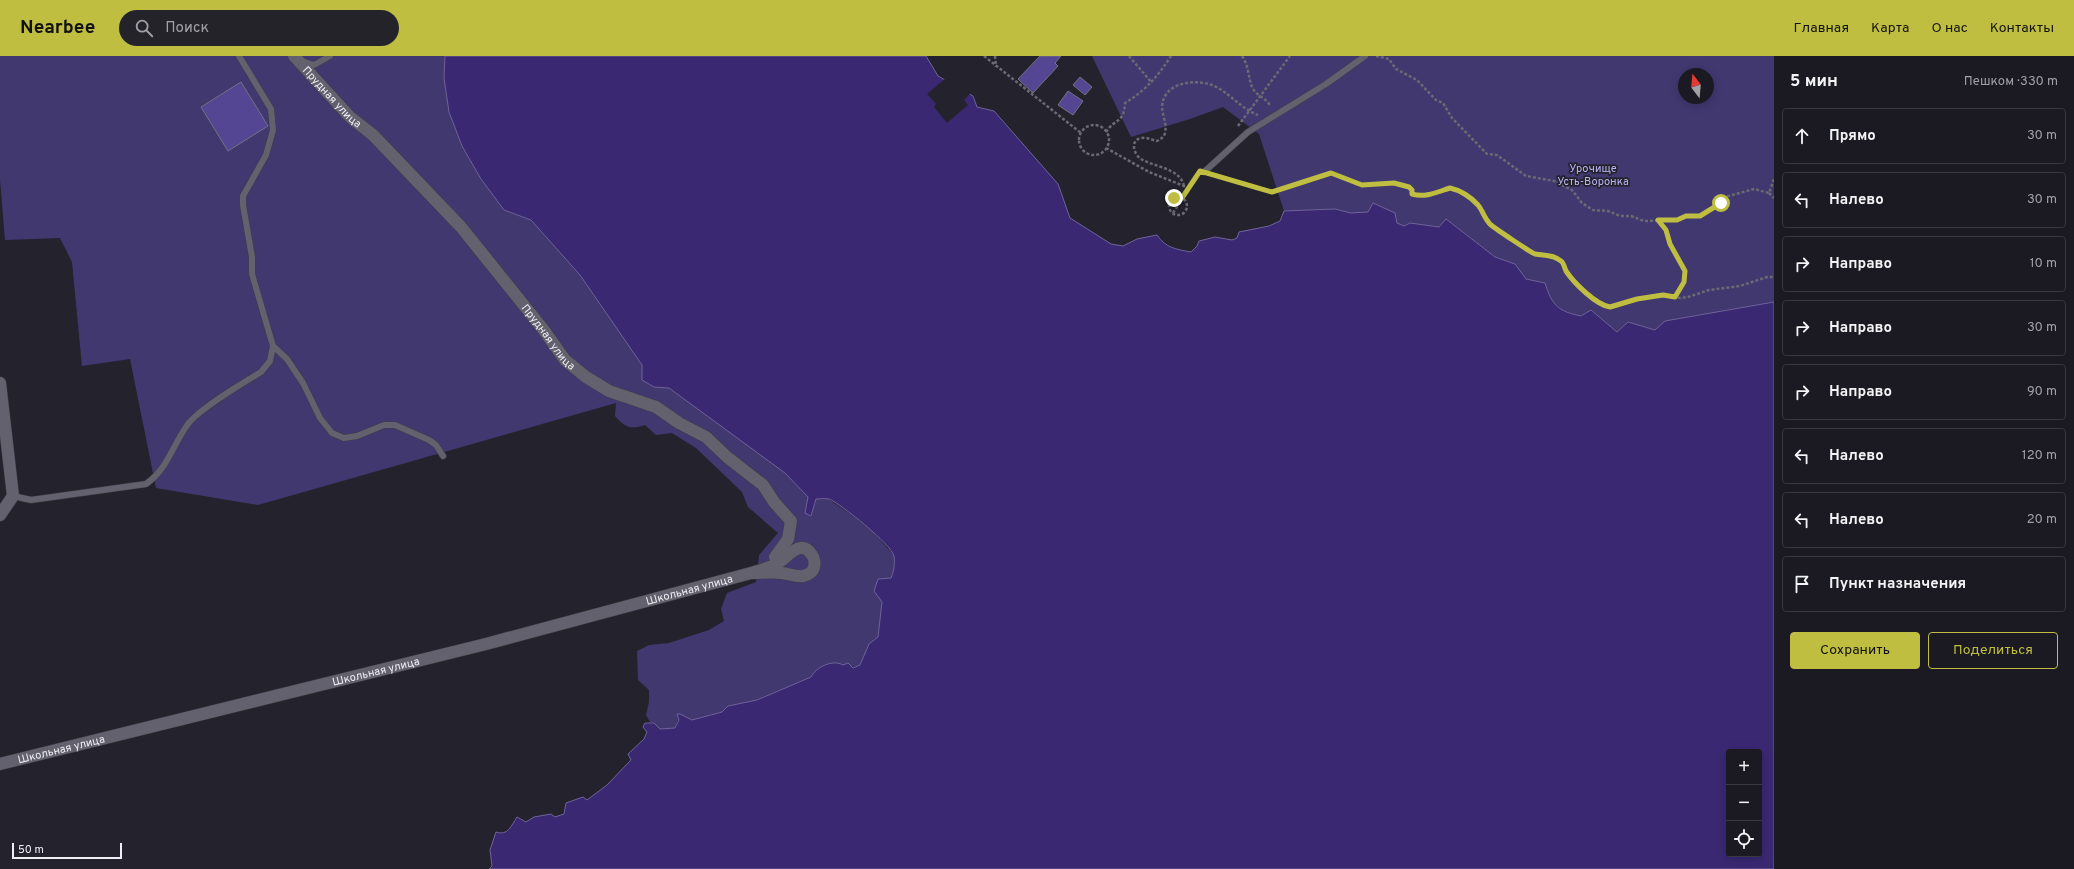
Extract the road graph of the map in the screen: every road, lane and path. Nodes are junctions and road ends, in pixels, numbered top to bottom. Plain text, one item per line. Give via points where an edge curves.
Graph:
1 (239, 56) edge
2 (330, 56) edge
3 (984, 56) edge
4 (995, 56) edge
5 (1129, 56) edge
6 (1171, 56) edge
7 (1242, 56) edge
8 (1290, 56) edge
9 (1365, 56) edge
10 (1376, 56) edge
11 (296, 58) edge
12 (996, 68) junction
13 (1152, 83) junction
14 (1260, 96) junction
15 (1249, 111) junction
16 (1269, 111) dead end
17 (1262, 116) dead end
18 (1236, 129) dead end
19 (1106, 132) junction
20 (1081, 133) junction
21 (1106, 148) junction
22 (1204, 172) junction
23 (1774, 179) edge
24 (1184, 186) junction
25 (1188, 189) junction
26 (1769, 193) junction
27 (1182, 198) junction
28 (1774, 198) edge
29 (1173, 213) junction
30 (1658, 220) junction
31 (1774, 277) edge
32 (1675, 297) junction
33 (273, 346) junction
34 (0, 383) edge
35 (443, 456) dead end
36 (13, 496) junction
37 (0, 515) edge
38 (751, 573) junction
39 (0, 764) edge

1 - 33 lane via 271,109 273,130 266,155 243,196 243,205 252,257 252,274
2 - 11 lane via 314,65
3 - 12 path
4 - 12 path
5 - 13 path
6 - 13 path
7 - 14 path via 1246,61 1252,88
8 - 14 path
9 - 22 lane via 1326,84 1248,132
10 - 30 path via 1389,59 1396,69 1417,80 1443,104 1452,118 1487,154 1496,155 1526,176 1554,181 1572,190 1582,203 1593,210 1608,211 1644,221
11 - 38 street, Прудная улица via 350,117 372,135 461,227 565,360 609,391 656,407 706,437 763,485 791,521 788,539 777,556
12 - 20 path
13 - 19 path via 1125,103 1124,113 1118,122 1110,124
14 - 15 path
14 - 16 path via 1269,104
15 - 17 path
15 - 18 path
15 - 24 path via 1226,92 1203,83 1181,83 1168,92 1162,108 1166,132 1163,138 1157,141 1142,137 1134,144 1134,149 1141,159 1173,173
19 - 20 path via 1093,126
19 - 21 path
20 - 21 path via 1081,147 1088,154 1098,154
21 - 24 path via 1149,172
22 - 25 path via 1200,171
22 - 32 path via 1272,192 1331,173 1362,185 1403,185 1417,196 1428,196 1450,188 1473,201 1492,225 1525,248 1535,254 1551,255 1562,261 1579,286 1606,307 1662,295
23 - 26 path
24 - 25 path
25 - 27 path
26 - 28 path
26 - 30 path via 1754,190 1725,197 1721,203 1700,216
27 - 29 path
27 - 29 path via 1176,197 1170,202
27 - 29 path via 1187,204 1186,210 1181,214
30 - 32 path via 1666,230 1670,244 1685,271 1684,282
31 - 32 path via 1740,286 1709,290 1688,298
33 - 35 lane via 287,359 303,383 320,418 332,433 344,438 357,436 384,425 395,425 433,442
33 - 36 lane via 270,361 261,372 189,422 164,468 146,484 31,500
34 - 36 street
36 - 37 street
38 - 38 street, Школьная улица via 804,576 811,573 814,560 806,549 798,548 772,566
38 - 39 street, Школьная улица via 486,644

